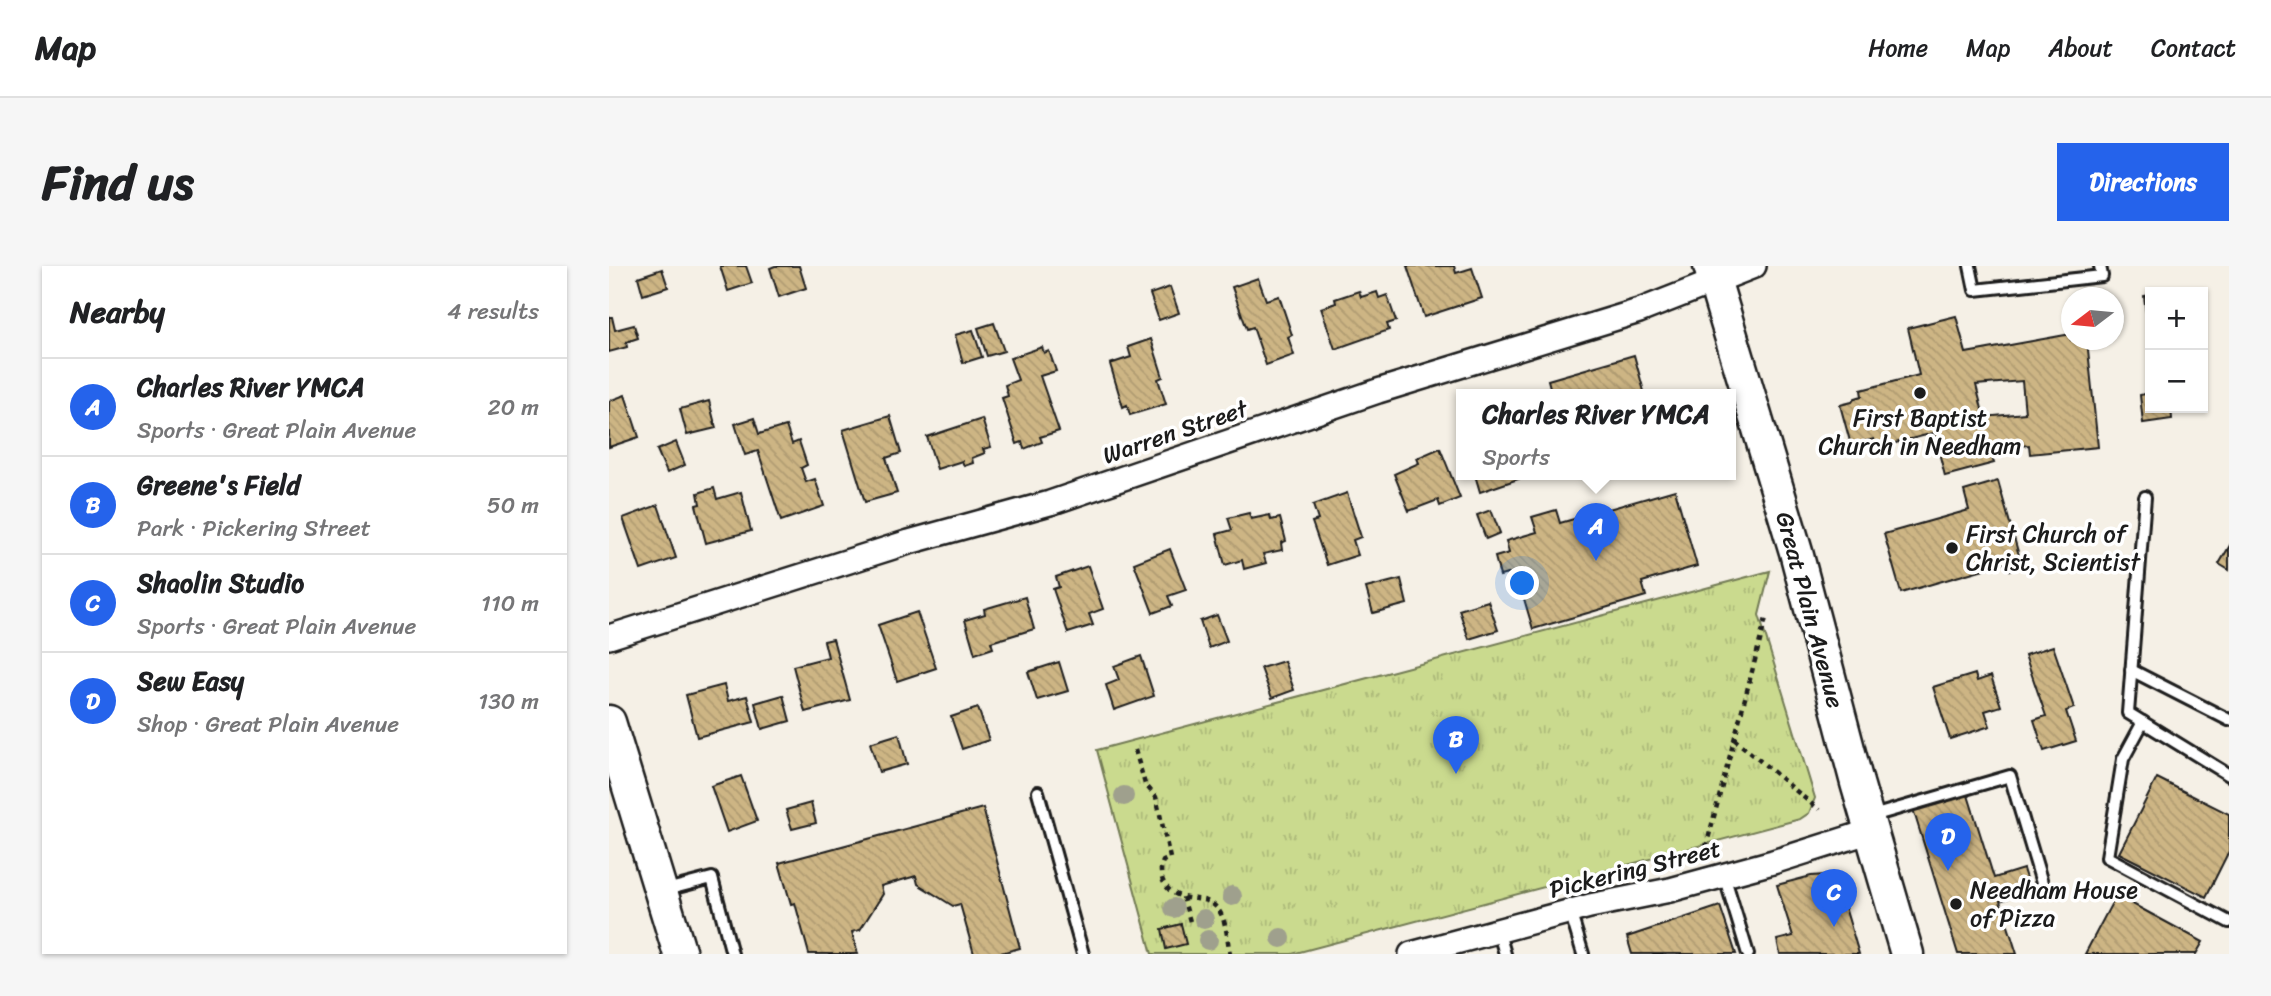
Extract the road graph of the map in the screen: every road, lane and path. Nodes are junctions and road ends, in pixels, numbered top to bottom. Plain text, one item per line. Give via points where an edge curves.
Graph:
1 (1754, 266) edge
2 (1970, 266) edge
3 (2100, 266) edge
4 (1712, 273) edge
5 (2145, 497) dead end
6 (1766, 618) dead end
7 (609, 637) edge
8 (2131, 670) junction
9 (2229, 720) edge
10 (609, 722) edge
11 (2143, 722) junction
12 (1734, 739) junction
13 (1135, 750) dead end
14 (2229, 775) edge
15 (1038, 792) dead end
16 (1819, 810) dead end
17 (1869, 825) junction
18 (1706, 846) dead end
19 (1724, 875) junction
20 (2042, 883) dead end
21 (661, 891) junction
22 (1183, 897) junction
23 (1570, 911) junction
24 (2229, 922) edge
25 (1191, 925) dead end
26 (1498, 930) junction
27 (680, 954) edge
28 (732, 954) edge
29 (1083, 954) edge
30 (1230, 954) edge
31 (1411, 954) edge
32 (1505, 954) edge
33 (1583, 954) edge
34 (1748, 954) edge
35 (1907, 954) edge

1 - 4 street, Warren Street
2 - 3 lane via 1975,290 2102,276
4 - 7 street, Warren Street via 1639,311 1378,391 1050,503 909,542
4 - 17 main road, Great Plain Avenue via 1803,578
5 - 8 lane
6 - 12 path
8 - 9 lane
8 - 11 lane via 2128,713
10 - 21 main road
11 - 14 lane
11 - 24 lane via 2123,759 2107,857
12 - 16 path
12 - 18 path
13 - 22 path via 1145,784 1156,797 1170,858 1161,867 1163,883
15 - 29 lane
17 - 19 street, Pickering Street via 1773,862
17 - 20 lane via 2010,776
17 - 35 main road, Great Plain Avenue
19 - 23 street, Pickering Street
19 - 34 lane
21 - 27 main road
21 - 28 lane via 712,878
22 - 25 path
22 - 30 path via 1201,898 1217,908
23 - 26 street, Pickering Street
23 - 33 lane
26 - 31 street, Pickering Street
26 - 32 lane

